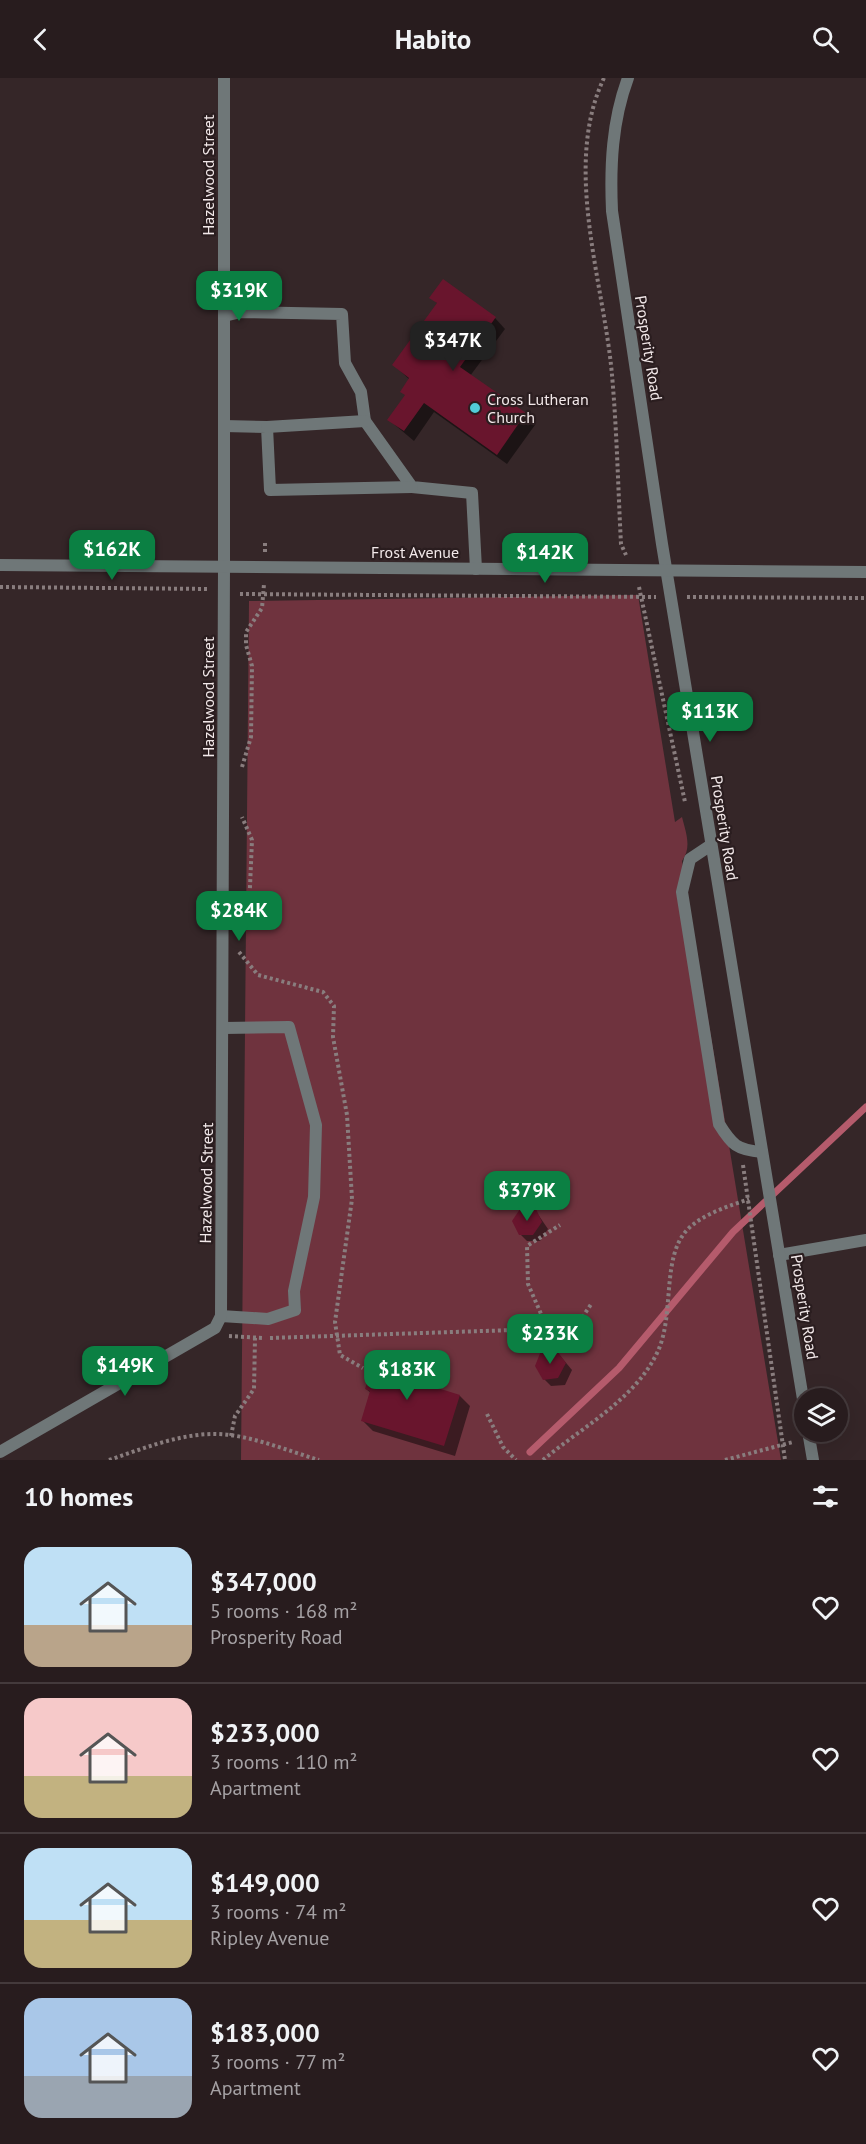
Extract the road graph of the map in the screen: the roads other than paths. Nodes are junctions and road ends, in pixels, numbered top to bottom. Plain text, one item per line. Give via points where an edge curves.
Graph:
1 (224, 78) edge
2 (628, 78) edge
3 (224, 316) junction
4 (364, 421) junction
5 (224, 426) junction
6 (267, 427) junction
7 (412, 487) junction
8 (0, 565) edge
9 (224, 567) junction
10 (476, 569) junction
11 (666, 570) junction
12 (866, 572) edge
13 (711, 845) junction
14 (224, 1028) junction
15 (762, 1152) junction
16 (866, 1240) edge
17 (779, 1255) junction
18 (221, 1316) junction
19 (801, 1388) edge
20 (810, 1442) edge
21 (0, 1452) edge
22 (813, 1460) edge

1 - 3 street, Hazelwood Street
2 - 11 street, Prosperity Road via 614,131 612,211
3 - 4 street via 241,312 342,314 345,363 361,392
3 - 5 street, Hazelwood Street
4 - 6 street
4 - 7 street
5 - 6 street
5 - 9 street, Hazelwood Street
6 - 7 street via 270,490
7 - 10 street via 472,493
8 - 9 street, Frost Avenue
9 - 10 street, Frost Avenue
9 - 14 street, Hazelwood Street
10 - 11 street, Frost Avenue
11 - 12 street, Frost Avenue
11 - 13 street, Prosperity Road
13 - 15 street, Prosperity Road
13 - 15 street via 690,859 682,892 719,1124 741,1150
14 - 18 street, Hazelwood Street
14 - 18 street via 289,1027 316,1125 314,1197 294,1291 295,1310 268,1319
15 - 17 street, Prosperity Road
16 - 17 street
17 - 19 street, Prosperity Road
18 - 21 street via 215,1328
20 - 22 street

